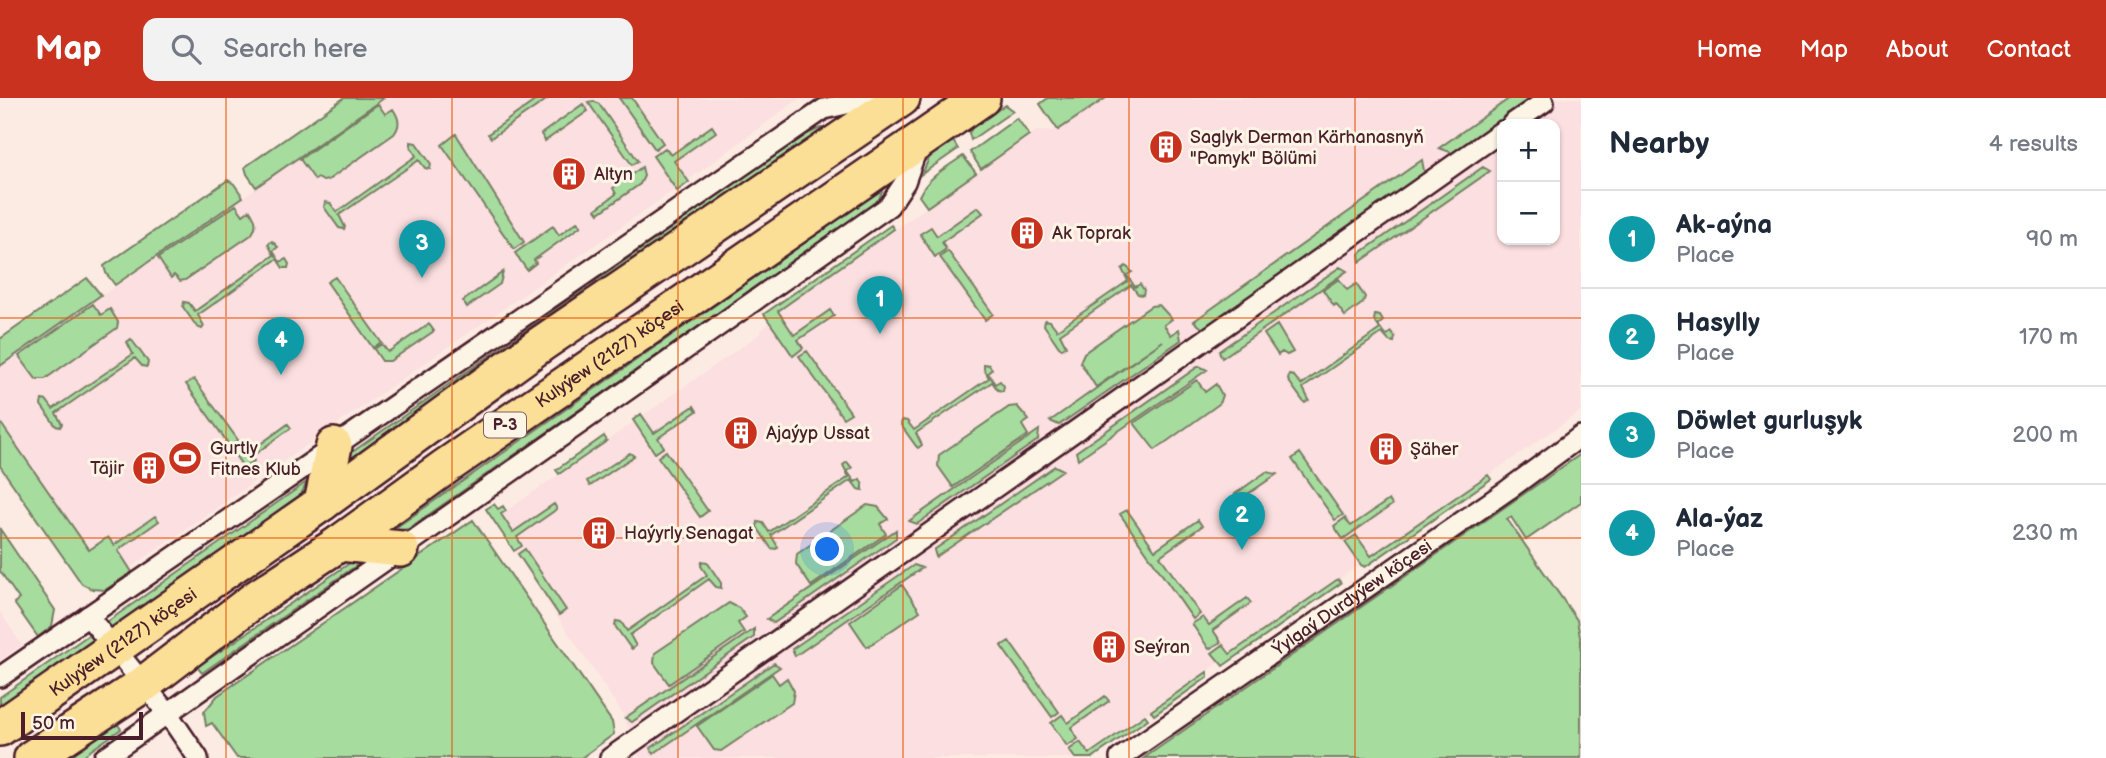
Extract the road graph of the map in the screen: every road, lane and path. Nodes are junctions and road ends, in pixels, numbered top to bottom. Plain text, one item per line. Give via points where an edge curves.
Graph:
1 (982, 98) edge
2 (899, 100) edge
3 (1544, 102) dead end
4 (1519, 119) edge
5 (1497, 135) edge
6 (920, 142) junction
7 (1581, 436) edge
8 (334, 446) junction
9 (322, 503) junction
10 (340, 543) junction
11 (401, 549) junction
12 (88, 616) junction
13 (115, 649) junction
14 (0, 677) edge
15 (144, 684) junction
16 (168, 714) junction
17 (0, 728) edge
18 (32, 758) edge
19 (103, 758) edge
20 (198, 758) edge
21 (610, 758) edge
22 (1120, 758) edge

1 - 6 highway, Kulyýew (2127) köçesi / P-3
2 - 8 street via 824,109
2 - 9 highway, Kulyýew (2127) köçesi / P-3 via 541,344
3 - 4 street
5 - 21 street
6 - 10 highway, Kulyýew (2127) köçesi / P-3
6 - 11 street via 905,181 889,206
7 - 22 street, Ýylgaý Durdyýew köçesi
8 - 9 highway
8 - 12 street
9 - 13 highway, Kulyýew (2127) köçesi / P-3
10 - 11 highway
10 - 15 highway, Kulyýew (2127) köçesi / P-3 via 258,597
11 - 16 street
12 - 13 street
12 - 14 street
13 - 15 street
13 - 17 highway, Kulyýew (2127) köçesi / P-3
15 - 16 street
15 - 18 highway, Kulyýew (2127) köçesi / P-3
16 - 19 street
16 - 20 street

